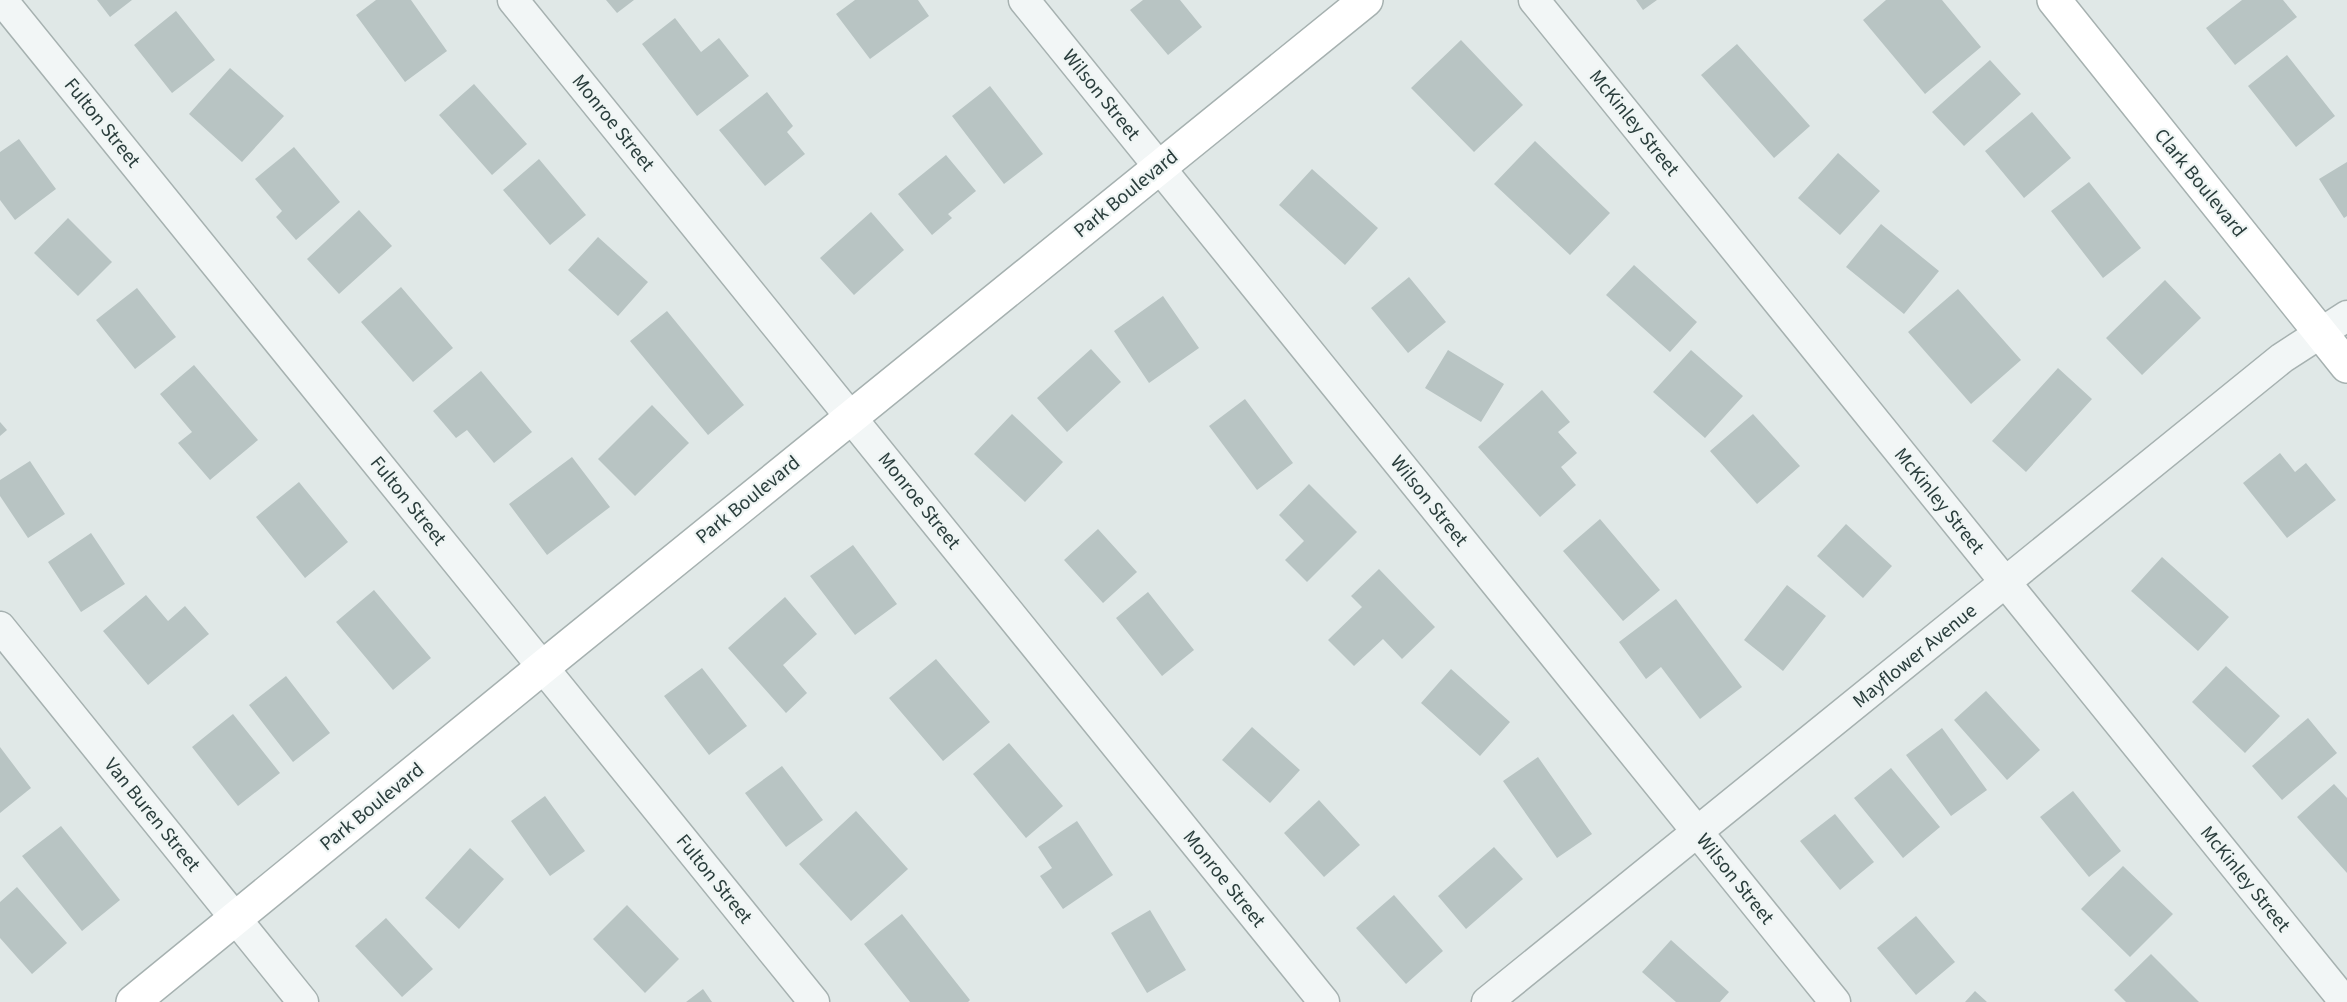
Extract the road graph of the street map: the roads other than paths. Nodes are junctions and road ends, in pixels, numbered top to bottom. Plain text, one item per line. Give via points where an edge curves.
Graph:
1 (2, 0) edge
2 (513, 0) edge
3 (1024, 0) edge
4 (1366, 0) edge
5 (1534, 0) edge
6 (2054, 0) edge
7 (1159, 167) junction
8 (2334, 325) edge
9 (2347, 366) edge
10 (850, 417) junction
11 (2005, 583) junction
12 (0, 627) edge
13 (543, 667) junction
14 (1697, 832) junction
15 (236, 918) junction
16 (133, 1002) edge
17 (303, 1002) edge
18 (814, 1002) edge
19 (1324, 1002) edge
20 (1487, 1002) edge
21 (1835, 1002) edge
22 (2345, 1002) edge

1 - 13 street, Fulton Street
2 - 10 street, Monroe Street
3 - 7 street, Wilson Street
4 - 7 street, Park Boulevard
5 - 11 street, McKinley Street
6 - 8 street, Clark Boulevard
7 - 10 street, Park Boulevard
7 - 14 street, Wilson Street
8 - 9 street, Clark Boulevard
8 - 11 street, Mayflower Avenue via 2282,358
10 - 13 street, Park Boulevard
10 - 19 street, Monroe Street
11 - 14 street, Mayflower Avenue
11 - 22 street, McKinley Street
12 - 15 street, Van Buren Street
13 - 15 street, Park Boulevard
13 - 18 street, Fulton Street
14 - 20 street, Mayflower Avenue
14 - 21 street, Wilson Street
15 - 16 street, Park Boulevard
15 - 17 street, Van Buren Street

